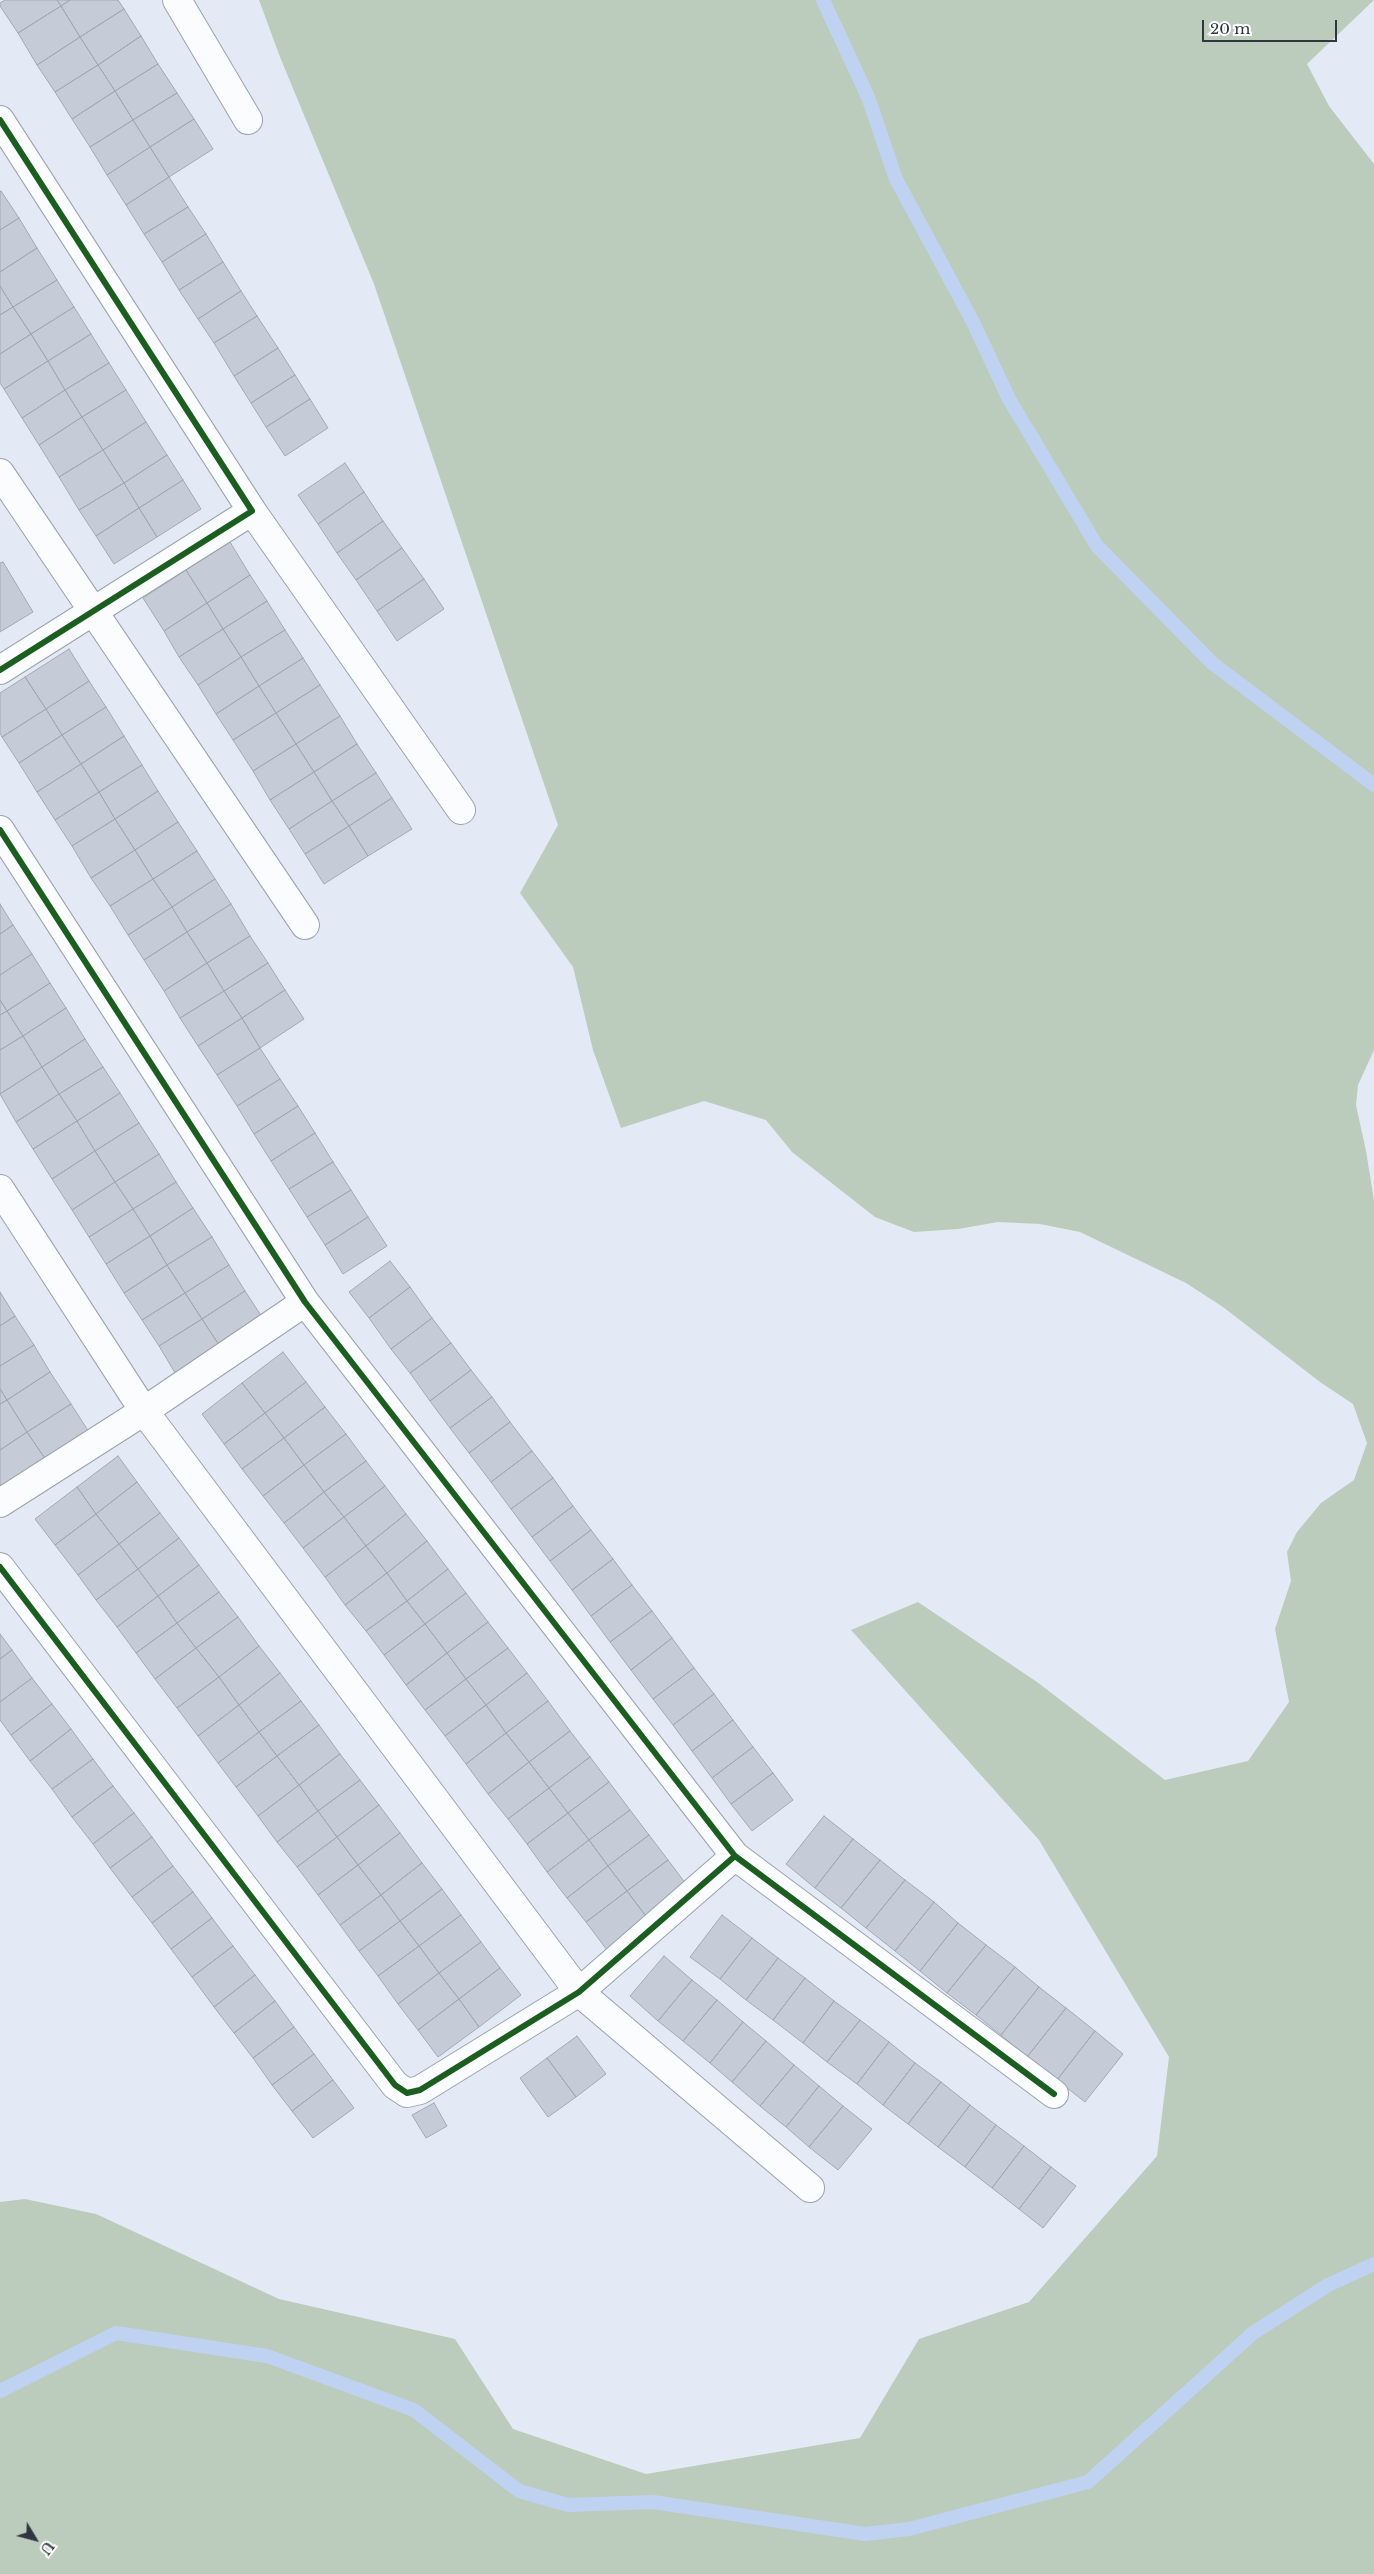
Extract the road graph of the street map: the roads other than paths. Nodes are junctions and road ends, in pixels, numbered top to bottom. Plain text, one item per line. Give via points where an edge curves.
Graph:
1 (177, 0) edge
2 (0, 120) edge
3 (248, 120) dead end
4 (0, 474) edge
5 (252, 511) junction
6 (92, 613) junction
7 (0, 670) edge
8 (460, 810) dead end
9 (0, 830) edge
10 (305, 925) dead end
11 (0, 1188) edge
12 (305, 1302) junction
13 (144, 1411) junction
14 (0, 1504) edge
15 (0, 1567) edge
16 (735, 1856) junction
17 (579, 1992) junction
18 (1054, 2094) dead end
19 (810, 2188) dead end

1 - 3 street
2 - 5 street
4 - 6 street
5 - 6 street
5 - 8 street
6 - 7 street
6 - 10 street
9 - 12 street
11 - 13 street
12 - 13 street
12 - 16 street
13 - 14 street
13 - 17 street
15 - 17 street via 395,2085 407,2093 420,2090
16 - 17 street
16 - 18 street
17 - 19 street

